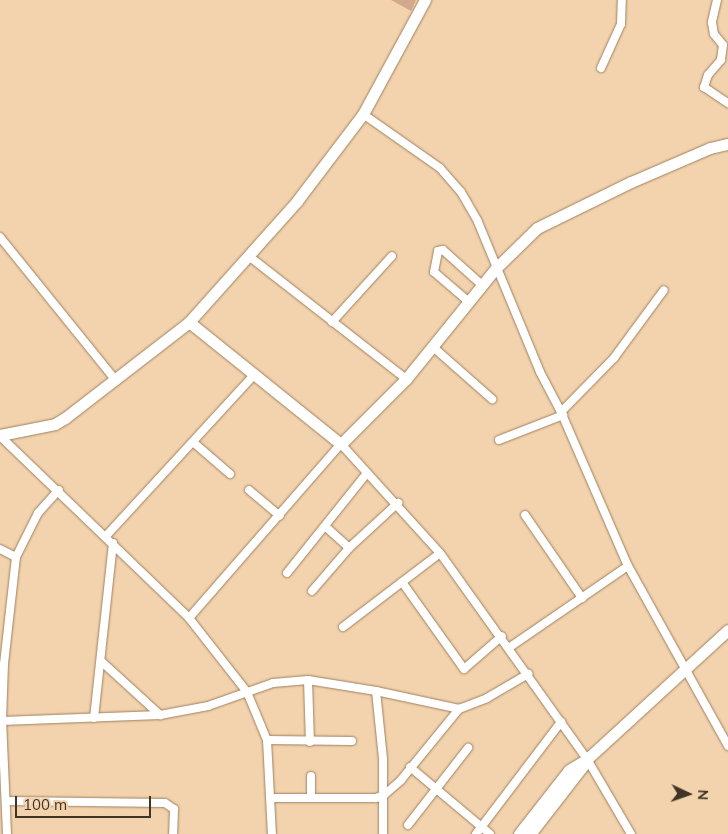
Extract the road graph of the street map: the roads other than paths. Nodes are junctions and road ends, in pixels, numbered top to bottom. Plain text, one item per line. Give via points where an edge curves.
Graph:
1 (425, 0) edge
2 (622, 0) edge
3 (717, 0) edge
4 (601, 68) dead end
5 (728, 103) edge
6 (363, 114) junction
7 (728, 144) edge
8 (0, 237) edge
9 (392, 256) dead end
10 (250, 257) junction
11 (496, 268) junction
12 (482, 285) junction
13 (664, 290) dead end
14 (469, 302) junction
15 (189, 322) junction
16 (332, 322) junction
17 (433, 347) junction
18 (255, 374) junction
19 (406, 379) junction
20 (116, 380) junction
21 (492, 399) dead end
22 (562, 414) junction
23 (0, 435) edge
24 (499, 440) dead end
25 (193, 442) junction
26 (341, 444) junction
27 (367, 473) junction
28 (230, 474) dead end
29 (60, 490) junction
30 (249, 490) dead end
31 (398, 503) junction
32 (525, 515) dead end
33 (280, 516) junction
34 (326, 527) junction
35 (106, 536) junction
36 (113, 544) junction
37 (349, 548) junction
38 (0, 549) edge
39 (440, 553) junction
40 (16, 557) junction
41 (628, 566) junction
42 (287, 573) dead end
43 (402, 582) junction
44 (312, 591) dead end
45 (582, 598) junction
46 (189, 618) junction
47 (343, 627) dead end
48 (728, 630) edge
49 (502, 636) junction
50 (510, 647) junction
51 (2, 662) edge
52 (102, 662) junction
53 (684, 668) junction
54 (528, 674) junction
55 (308, 680) junction
56 (376, 691) junction
57 (247, 692) junction
58 (458, 709) junction
59 (160, 715) junction
60 (94, 718) junction
61 (2, 721) junction
62 (561, 722) junction
63 (267, 740) junction
64 (352, 741) dead end
65 (310, 742) junction
66 (728, 746) edge
67 (468, 748) dead end
68 (588, 759) junction
69 (410, 767) junction
70 (311, 776) dead end
71 (438, 790) junction
72 (384, 795) junction
73 (311, 797) junction
74 (271, 798) junction
75 (7, 801) junction
76 (3, 819) edge
77 (408, 825) dead end
78 (482, 826) junction
79 (7, 834) edge
80 (174, 834) edge
81 (272, 834) edge
82 (383, 834) edge
83 (476, 834) edge
84 (490, 834) edge
85 (519, 834) edge
86 (530, 834) edge
87 (631, 834) edge

1 - 6 street
2 - 4 street via 621,24
3 - 5 street via 712,22 714,34 723,44 722,60 708,75 704,87
6 - 10 street via 298,201
6 - 11 street via 440,168 461,192 478,222
7 - 11 street via 710,148 631,182 537,228
8 - 20 street
9 - 16 street
10 - 15 street
10 - 16 street
11 - 12 street
11 - 22 street via 540,372
12 - 14 street
12 - 14 street via 443,250 438,251 434,272
13 - 22 street via 614,358
14 - 17 street
15 - 18 street
15 - 20 street
16 - 19 street
17 - 19 street
17 - 21 street
18 - 25 street
18 - 26 street
19 - 26 street
20 - 23 street via 55,424
22 - 24 street
22 - 41 street
23 - 29 street
25 - 28 street
25 - 35 street
26 - 27 street
26 - 33 street
27 - 31 street
27 - 34 street
29 - 35 street
29 - 40 street via 38,513
30 - 33 street
31 - 37 street
31 - 39 street
32 - 45 street
33 - 46 street
34 - 37 street
34 - 42 street
35 - 36 street
36 - 46 street
36 - 52 street
37 - 44 street
38 - 40 street
39 - 43 street
39 - 49 street
40 - 51 street
41 - 45 street
41 - 53 street
43 - 47 street
43 - 49 street via 464,669
45 - 50 street
46 - 57 street
48 - 53 street
49 - 50 street
50 - 54 street
51 - 61 street
52 - 59 street
52 - 60 street
53 - 66 street
53 - 68 street
54 - 58 street via 487,698
54 - 62 street
55 - 56 street
55 - 57 street via 273,683
55 - 65 street
56 - 58 street
56 - 72 street
57 - 59 street via 208,706
57 - 63 street
58 - 69 street
59 - 60 street
60 - 61 street
61 - 75 street
62 - 68 street
62 - 78 street
63 - 65 street
63 - 74 street
64 - 65 street
67 - 71 street
68 - 85 street via 569,770
68 - 86 street
68 - 87 street
69 - 71 street
69 - 72 street
70 - 73 street
71 - 77 street
71 - 78 street
72 - 73 street via 376,798
72 - 82 street
73 - 74 street
74 - 81 street
75 - 76 street
75 - 80 street via 165,803 174,809
76 - 79 street
78 - 83 street
78 - 84 street

